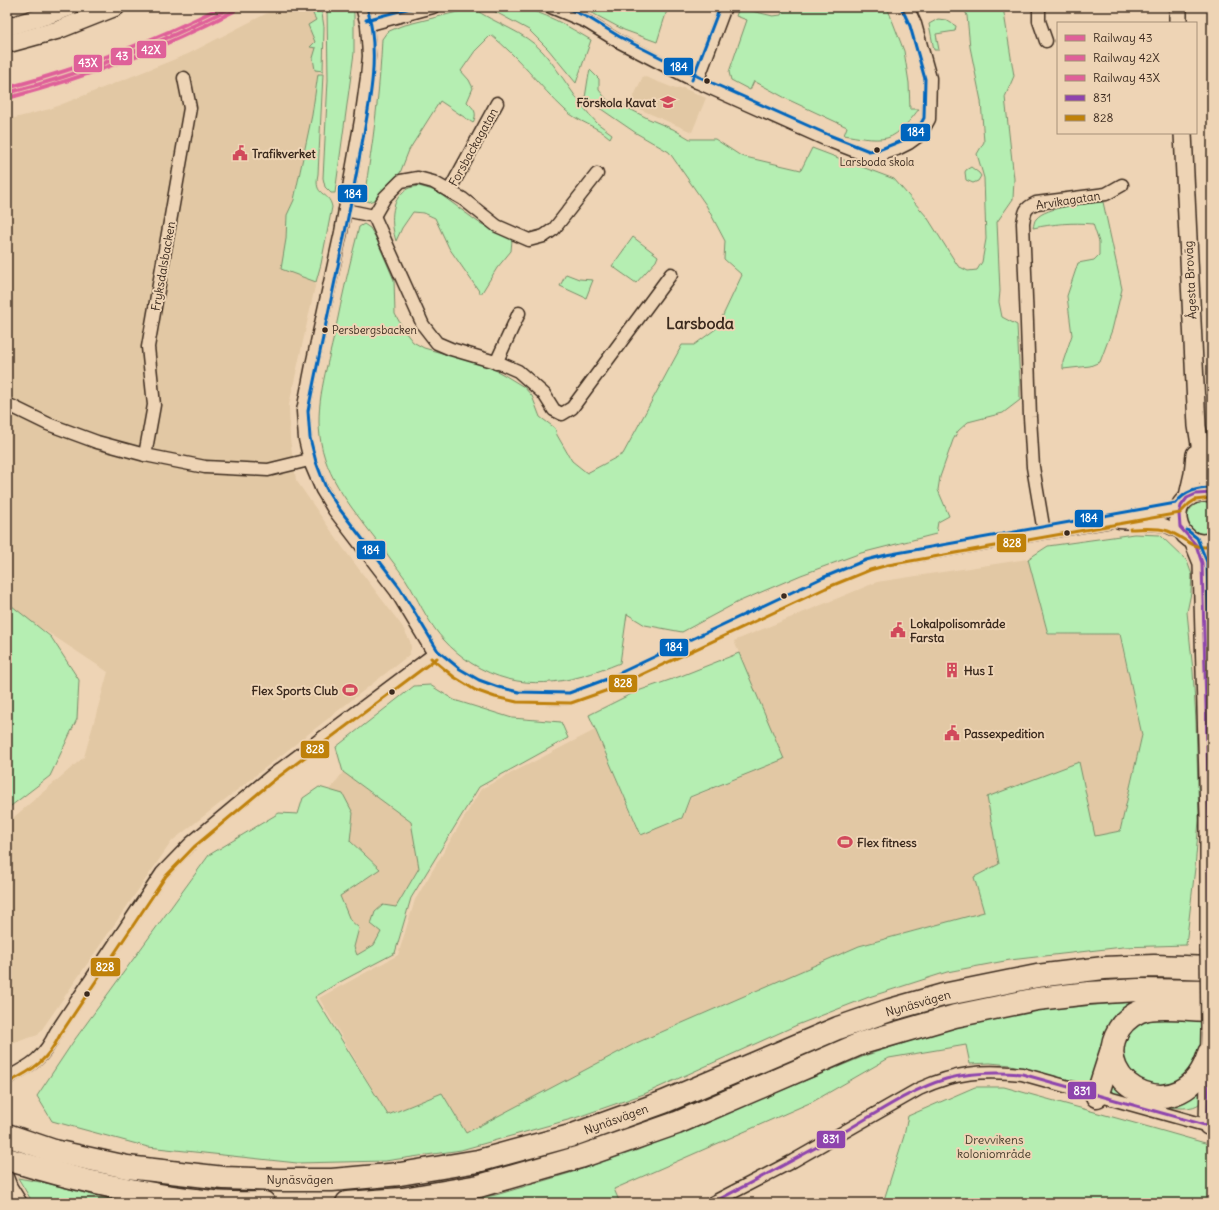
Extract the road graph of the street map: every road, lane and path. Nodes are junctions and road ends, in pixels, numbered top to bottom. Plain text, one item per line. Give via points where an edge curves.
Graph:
1 (70, 7) edge
2 (116, 7) edge
3 (362, 7) edge
4 (433, 7) edge
5 (551, 7) edge
6 (725, 7) edge
7 (907, 7) edge
8 (1039, 7) edge
9 (1178, 7) edge
10 (1178, 22) edge
11 (367, 26) junction
12 (7, 27) edge
13 (1046, 41) dead end
14 (7, 44) edge
15 (184, 78) dead end
16 (697, 82) junction
17 (497, 103) dead end
18 (1183, 134) edge
19 (597, 174) dead end
20 (1122, 186) dead end
21 (449, 191) junction
22 (345, 210) junction
23 (374, 216) junction
24 (671, 274) dead end
25 (519, 314) dead end
26 (496, 362) junction
27 (7, 404) edge
28 (1197, 426) junction
29 (145, 455) junction
30 (310, 460) junction
31 (1212, 492) edge
32 (1184, 502) junction
33 (1112, 522) junction
34 (1044, 532) junction
35 (1189, 538) junction
36 (1212, 541) edge
37 (1212, 562) edge
38 (1212, 567) edge
39 (434, 654) junction
40 (1211, 814) edge
41 (1211, 959) edge
42 (1212, 991) edge
43 (1211, 1021) edge
44 (56, 1032) junction
45 (1112, 1049) junction
46 (1209, 1053) junction
47 (7, 1069) edge
48 (7, 1078) edge
49 (1097, 1096) junction
50 (1210, 1126) edge
51 (7, 1135) edge
52 (7, 1159) edge
53 (8, 1185) edge
54 (21, 1203) edge
55 (264, 1203) edge
56 (347, 1203) edge
57 (712, 1203) edge

1 - 12 main road
2 - 14 main road via 58,30
3 - 11 street
4 - 11 street
5 - 16 street via 587,22
6 - 16 street
7 - 16 street via 915,24 930,78 929,119 920,135 898,149 868,156
8 - 13 street via 1039,20
9 - 10 main road
11 - 22 street via 367,77
15 - 29 street, Fryksdalsbacken via 190,108 148,347 154,405
17 - 21 street, Forsbackagatan
18 - 28 main road, Ågesta Broväg
19 - 21 street, Forsbackagatan via 554,229 544,236 529,240 497,226
20 - 34 street, Arvikagatan via 1106,194 1036,203 1024,212 1033,467
21 - 23 street, Forsbackagatan via 433,182 418,178 401,181 385,197
22 - 23 street
22 - 30 street via 303,411
23 - 26 street via 423,325 437,343
24 - 26 street via 572,408 562,414 554,410 544,394 518,371
25 - 26 street
27 - 29 street via 48,424 97,442
28 - 31 main road, Ågesta Broväg via 1205,476
28 - 32 main road, Ågesta Broväg via 1193,474
29 - 30 street via 205,467 263,470
30 - 39 street via 334,510 396,591
31 - 32 main road, Ågesta Broväg via 1204,492
32 - 33 street
32 - 35 main road, Ågesta Broväg via 1178,517 1179,526
33 - 34 street
33 - 35 street via 1164,525
34 - 39 street via 868,565 824,583 609,684 570,698 518,697 497,692 477,685 457,673
35 - 36 main road via 1201,543
35 - 40 main road, Ågesta Broväg via 1202,563
37 - 38 main road
39 - 44 street via 270,776 191,843 162,873
40 - 41 main road, Ågesta Broväg
41 - 43 main road, Ågesta Broväg, bridge
41 - 51 highway, Nynäsvägen via 1037,976 943,995 838,1028 664,1102 570,1136 478,1161 400,1174 332,1180 224,1178 127,1167 54,1151
42 - 56 highway, Nynäsvägen via 1138,990 1089,993 1037,999 955,1016 862,1043 677,1122 580,1157 479,1186 403,1199
43 - 45 highway via 1169,1008 1149,1009 1131,1017 1121,1026 1114,1038
43 - 46 main road, Ågesta Broväg
44 - 47 street via 37,1051
44 - 48 street via 42,1056
45 - 46 highway via 1116,1068 1128,1084 1144,1094 1160,1096 1172,1095 1192,1084 1206,1065
45 - 49 highway
46 - 50 main road, Ågesta Broväg
49 - 50 street
49 - 57 street via 1022,1074 977,1072 937,1081 794,1161
52 - 55 highway, Nynäsvägen via 47,1172 123,1189 214,1202
53 - 54 street

